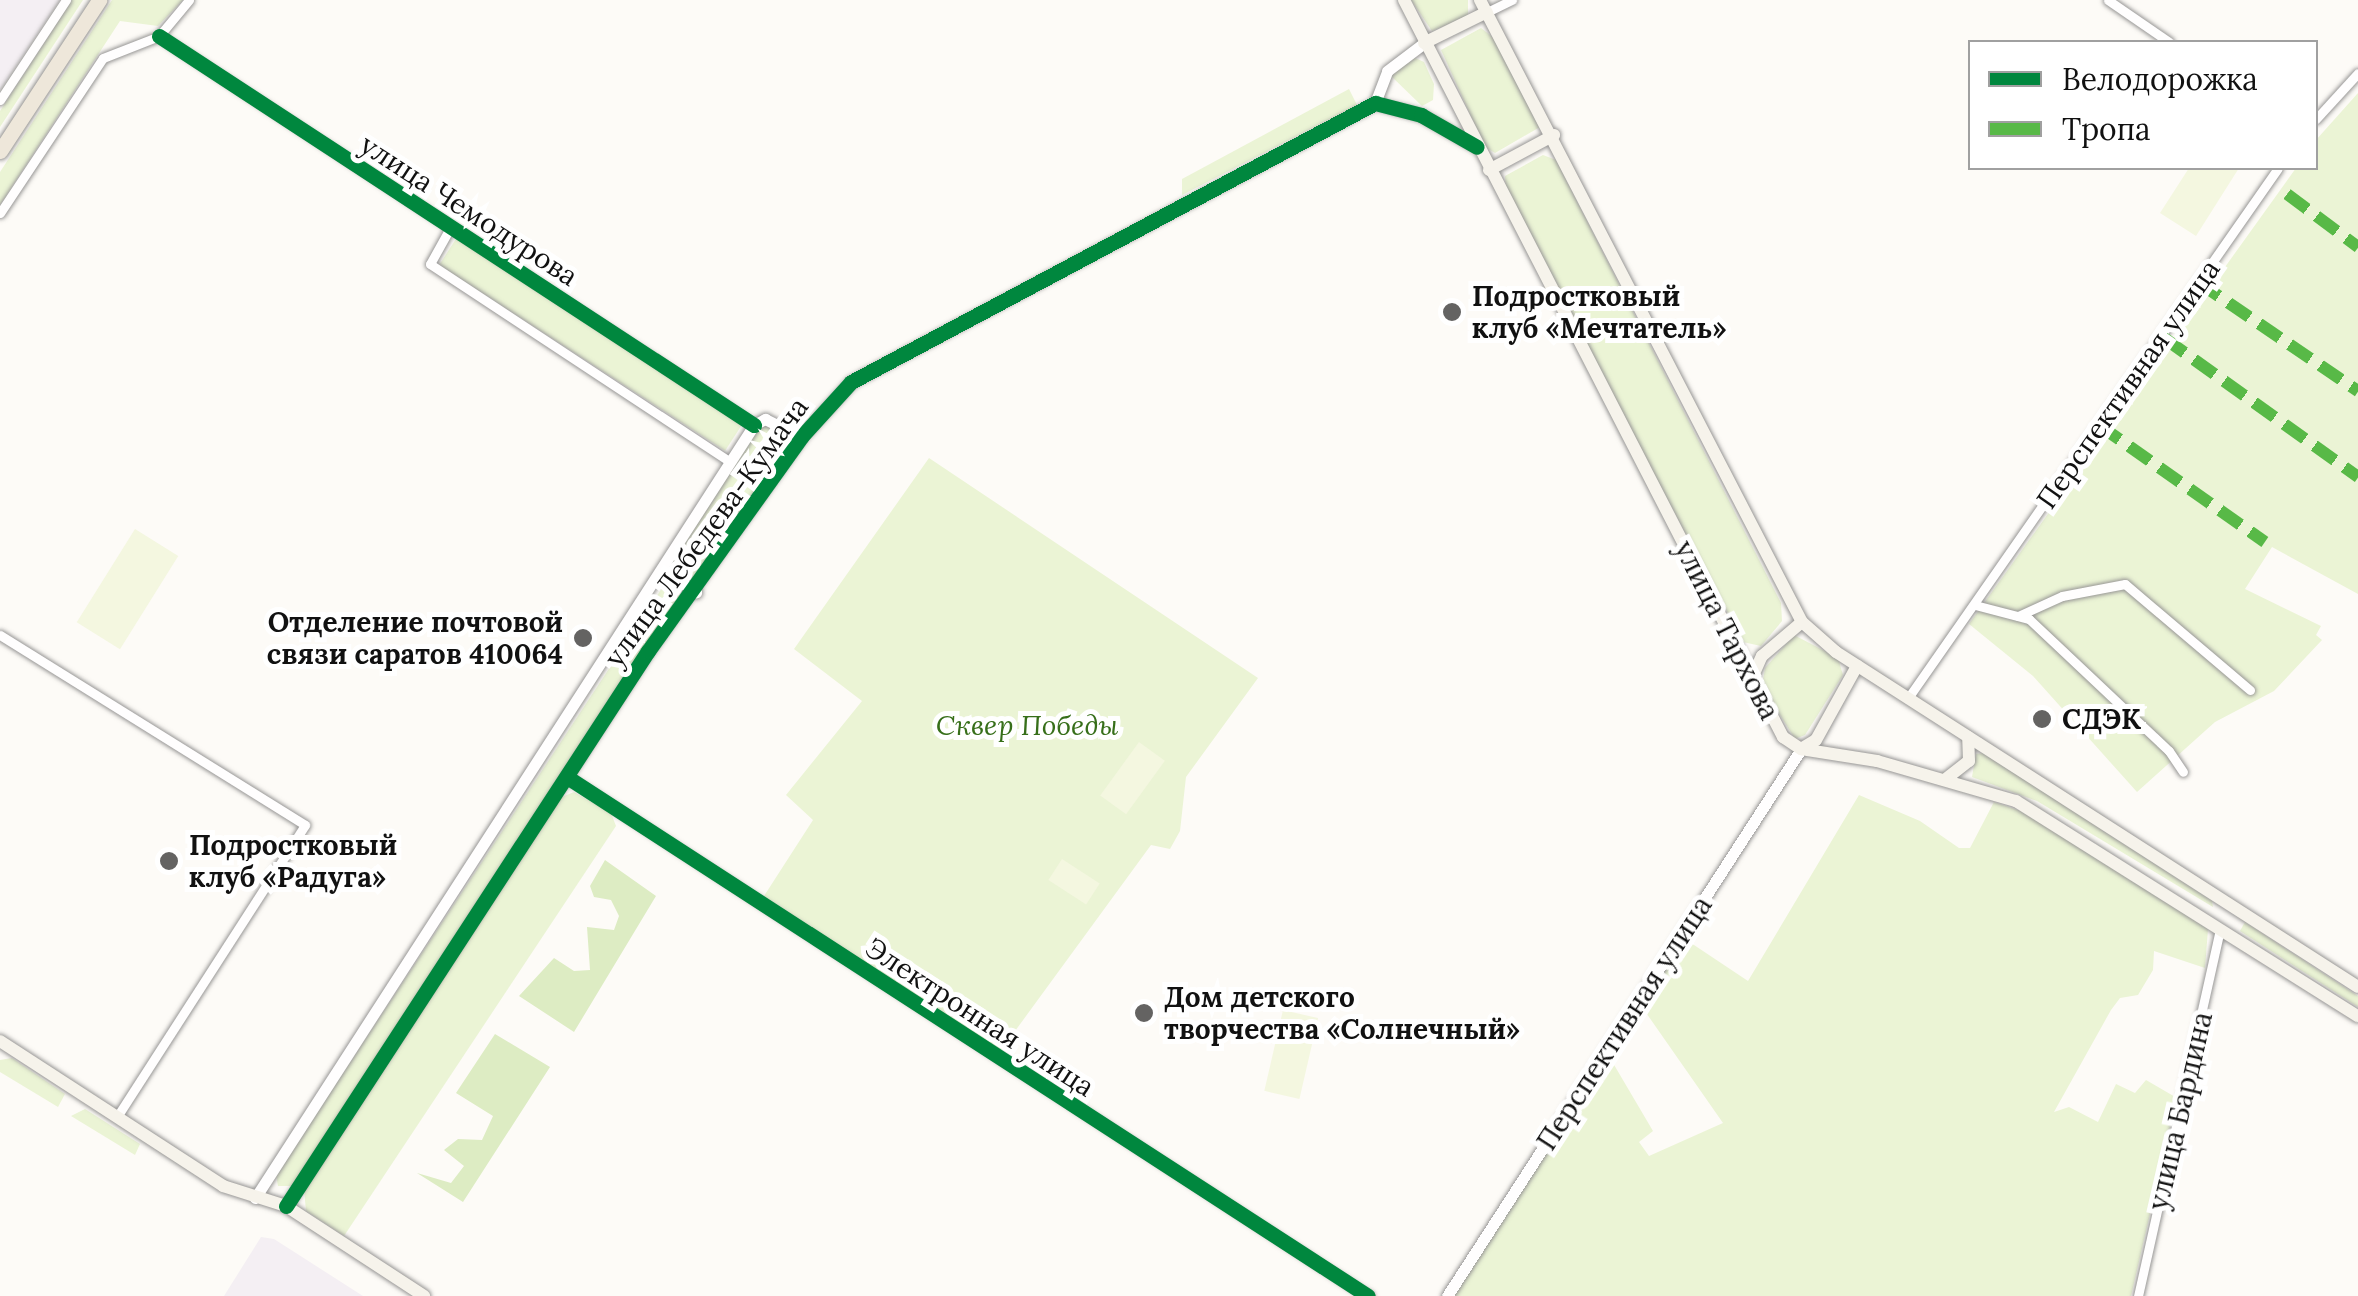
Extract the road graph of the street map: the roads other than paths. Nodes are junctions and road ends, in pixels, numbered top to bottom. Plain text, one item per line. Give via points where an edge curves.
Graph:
1 (66, 0) edge
2 (99, 0) edge
3 (189, 0) edge
4 (1404, 0) edge
5 (1512, 0) edge
6 (2108, 0) edge
7 (1483, 6) edge
8 (159, 36) junction
9 (2166, 40) edge
10 (1424, 43) junction
11 (2358, 73) edge
12 (0, 100) edge
13 (1375, 103) junction
14 (2318, 117) edge
15 (1554, 136) junction
16 (1477, 147) junction
17 (0, 150) edge
18 (1489, 170) junction
19 (2277, 170) edge
20 (0, 213) edge
21 (450, 228) junction
22 (754, 425) junction
23 (800, 437) junction
24 (729, 461) junction
25 (664, 570) junction
26 (696, 592) junction
27 (1974, 605) junction
28 (2018, 616) junction
29 (1802, 622) junction
30 (0, 636) edge
31 (1857, 666) junction
32 (1752, 678) junction
33 (2250, 690) dead end
34 (1908, 698) junction
35 (1966, 735) junction
36 (1802, 750) junction
37 (2182, 772) dead end
38 (567, 777) junction
39 (1944, 779) junction
40 (2230, 906) junction
41 (2220, 926) junction
42 (2358, 987) edge
43 (2358, 1016) edge
44 (0, 1041) edge
45 (117, 1117) junction
46 (255, 1198) junction
47 (286, 1206) junction
48 (1365, 1295) edge
49 (424, 1296) edge
50 (1447, 1296) edge
51 (2138, 1296) edge

1 - 12 street
2 - 17 main road
3 - 8 street
4 - 10 main road, улица Тархова
5 - 7 street
6 - 9 street
7 - 10 main road
7 - 15 main road
8 - 20 street via 103,58
8 - 21 street, улица Чемодурова
10 - 13 street via 1387,71
10 - 16 main road, улица Тархова
11 - 14 street
13 - 16 street via 1421,115
13 - 23 street, улица Лебедева-Кумача via 884,361 851,382
15 - 18 main road
15 - 29 main road
16 - 18 main road, улица Тархова
18 - 32 main road, улица Тархова
19 - 27 street, Перспективная улица
21 - 22 street, улица Чемодурова
21 - 24 street, улица Чемодурова via 430,264
22 - 23 street, улица Чемодурова via 766,419
22 - 24 street, улица Лебедева-Кумача
23 - 26 street, улица Лебедева-Кумача
24 - 25 street, улица Лебедева-Кумача
25 - 26 street
25 - 46 street, улица Лебедева-Кумача
26 - 38 street, улица Лебедева-Кумача via 648,651
27 - 28 street
27 - 34 street, Перспективная улица
28 - 33 street via 2062,596 2124,584
28 - 37 street via 2051,637
29 - 31 main road
29 - 32 main road via 1762,656
30 - 45 street via 305,825
31 - 34 main road
31 - 36 main road via 1816,740
32 - 36 main road, улица Тархова via 1783,737
34 - 35 main road
35 - 39 main road via 1969,761
35 - 40 main road
36 - 39 main road
36 - 50 street, Перспективная улица
38 - 47 street, улица Лебедева-Кумача
38 - 48 street, Электронная улица
39 - 41 main road via 2016,801 2071,830
40 - 41 main road
40 - 42 main road
41 - 43 main road
41 - 51 street, улица Бардина
44 - 45 main road
45 - 46 main road via 223,1186
46 - 47 main road
47 - 49 main road

